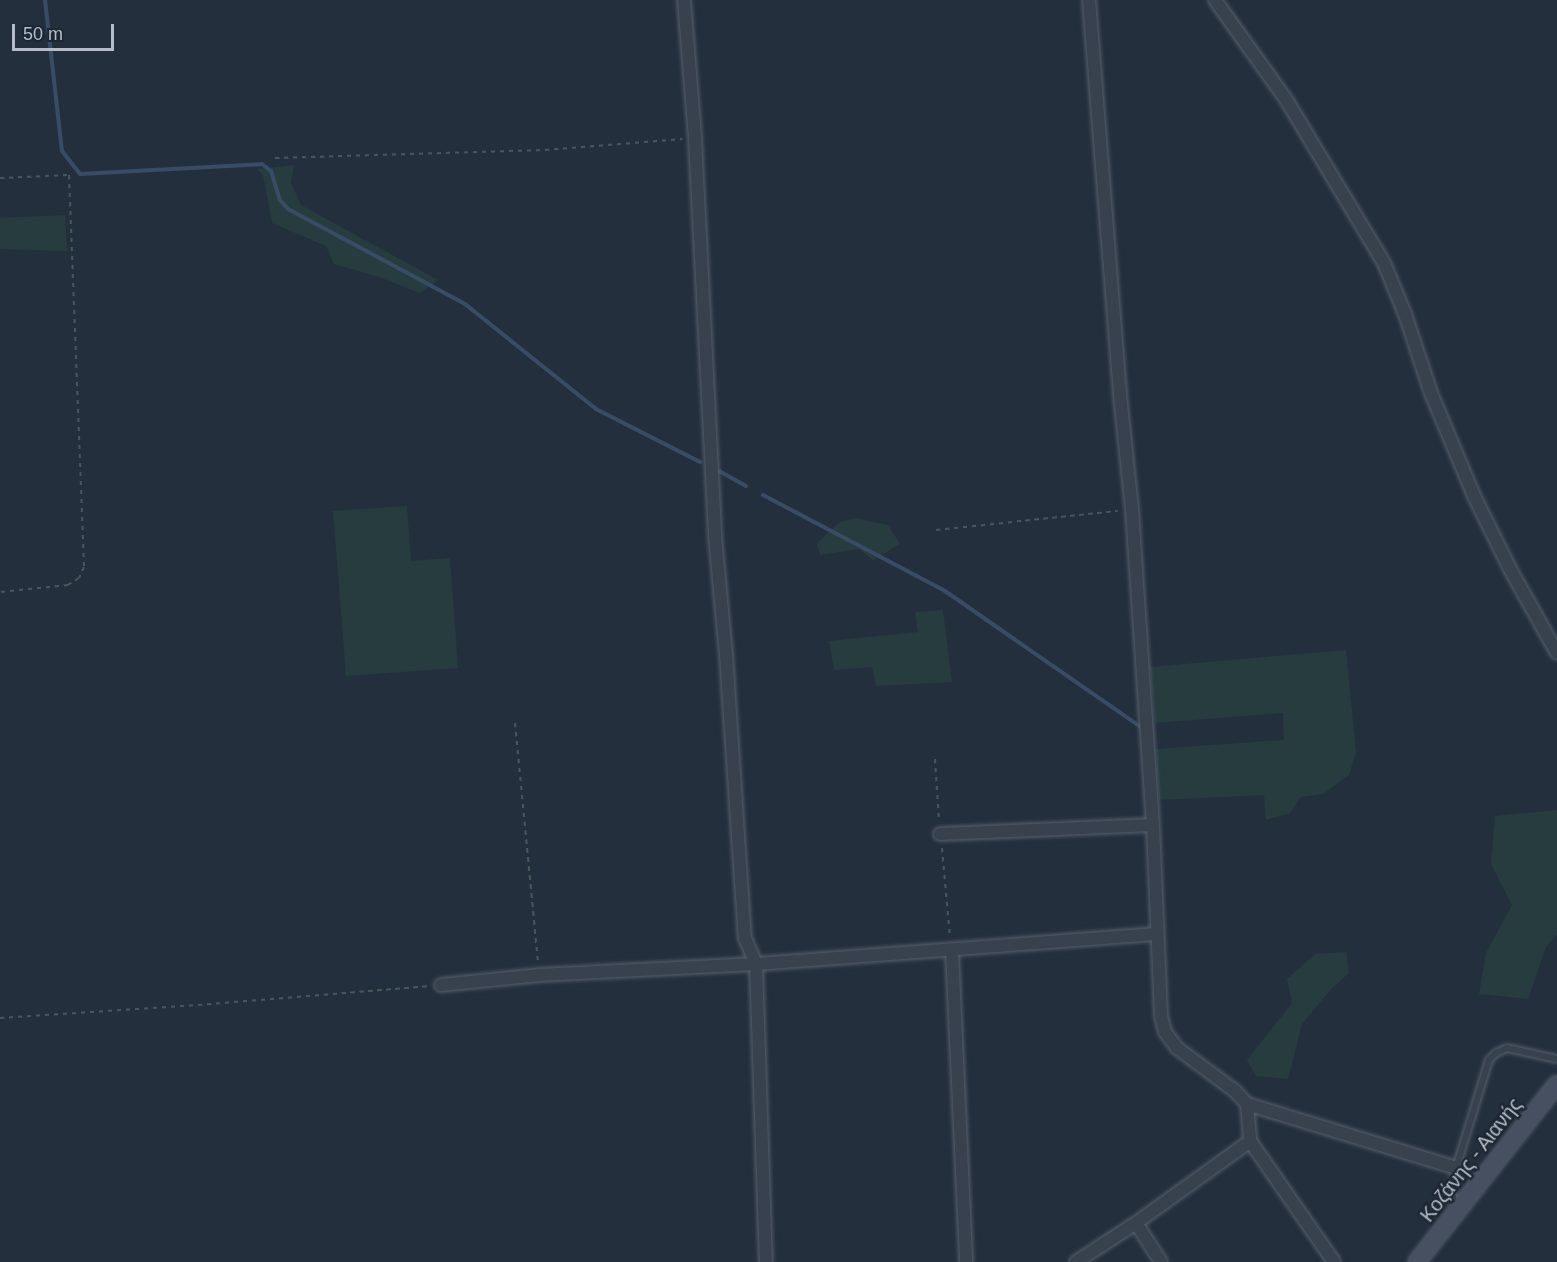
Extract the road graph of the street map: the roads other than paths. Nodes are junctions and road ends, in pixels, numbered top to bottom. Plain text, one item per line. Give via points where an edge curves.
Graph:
1 (684, 0) edge
2 (1089, 0) edge
3 (1215, 0) edge
4 (1557, 653) edge
5 (1153, 825) junction
6 (940, 834) road end
7 (1157, 934) junction
8 (951, 950) junction
9 (756, 964) junction
10 (441, 985) road end
11 (1557, 1059) edge
12 (1555, 1090) edge
13 (1247, 1104) junction
14 (1250, 1141) junction
15 (1456, 1168) junction
16 (1457, 1213) junction
17 (1136, 1223) junction
18 (766, 1262) edge
19 (966, 1262) edge
20 (1076, 1262) edge
21 (1161, 1262) edge
22 (1334, 1262) edge
23 (1417, 1262) edge

1 - 9 street via 695,138 715,536 745,939
2 - 5 street via 1132,510
3 - 4 street via 1287,101 1384,262 1431,393 1474,496
5 - 6 street
5 - 7 street
7 - 8 street
7 - 13 street via 1165,1032 1177,1048
8 - 9 street
8 - 19 street
9 - 10 street via 539,975
9 - 18 street
11 - 15 lane via 1506,1048 1489,1060
12 - 16 main road, Κοζάνης - Αιανής
13 - 14 street
13 - 15 street
14 - 17 street
14 - 22 street
15 - 16 lane via 1452,1193
16 - 23 main road, Κοζάνης - Αιανής
17 - 20 street
17 - 21 street

